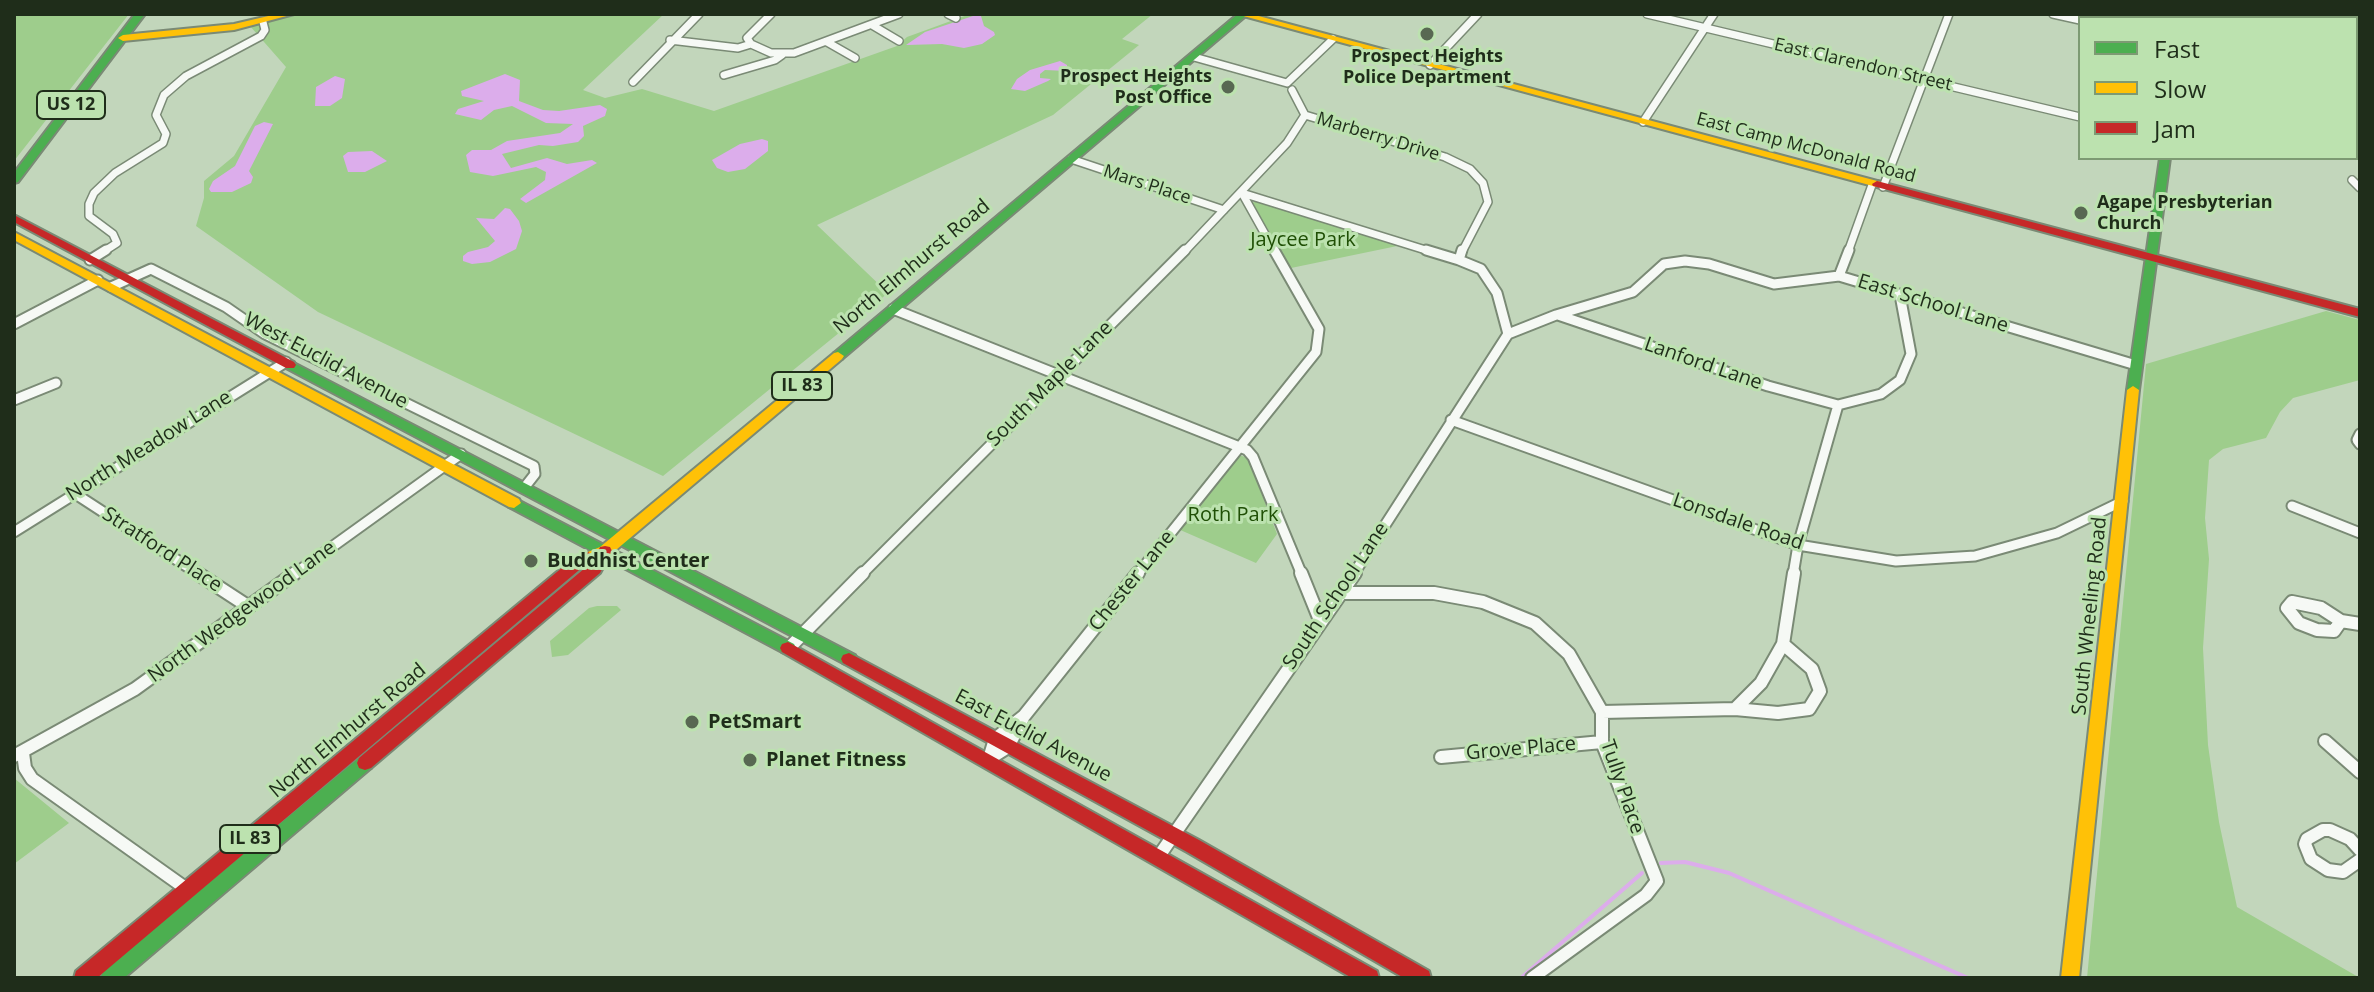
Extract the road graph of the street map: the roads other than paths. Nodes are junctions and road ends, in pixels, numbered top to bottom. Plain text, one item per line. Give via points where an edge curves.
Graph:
1 (140, 14) edge
2 (289, 14) edge
3 (699, 14) edge
4 (757, 14) edge
5 (899, 14) edge
6 (1242, 14) edge
7 (1478, 14) edge
8 (1647, 14) edge
9 (1714, 14) edge
10 (1949, 14) edge
11 (2053, 14) edge
12 (770, 15) edge
13 (2078, 20) edge
14 (263, 22) junction
15 (872, 25) junction
16 (1705, 28) junction
17 (123, 38) junction
18 (1333, 39) junction
19 (670, 40) junction
20 (899, 41) dead end
21 (827, 42) junction
22 (751, 44) junction
23 (782, 54) junction
24 (1194, 57) junction
25 (855, 58) dead end
26 (1430, 65) junction
27 (724, 75) dead end
28 (1924, 80) junction
29 (633, 82) dead end
30 (1290, 86) junction
31 (1305, 115) junction
32 (2078, 117) edge
33 (1643, 122) junction
34 (1071, 159) junction
35 (2165, 160) edge
36 (15, 179) edge
37 (2352, 180) dead end
38 (1878, 186) junction
39 (2360, 188) edge
40 (1242, 193) junction
41 (1224, 210) junction
42 (14, 218) edge
43 (14, 235) edge
44 (2152, 258) junction
45 (90, 260) junction
46 (1459, 260) junction
47 (1839, 276) junction
48 (127, 279) junction
49 (105, 284) junction
50 (1900, 295) junction
51 (893, 309) junction
52 (2360, 313) edge
53 (1556, 315) junction
54 (14, 324) edge
55 (1508, 334) junction
56 (286, 362) junction
57 (2136, 365) junction
58 (268, 373) junction
59 (1059, 375) junction
60 (56, 383) dead end
61 (14, 400) edge
62 (1838, 405) junction
63 (1451, 420) junction
64 (2360, 434) edge
65 (2360, 444) edge
66 (1239, 446) junction
67 (461, 454) junction
68 (444, 467) junction
69 (524, 488) junction
70 (74, 493) junction
71 (2123, 501) junction
72 (2292, 506) dead end
73 (14, 532) edge
74 (2360, 533) edge
75 (619, 539) junction
76 (1798, 545) junction
77 (605, 551) junction
78 (1342, 593) junction
79 (249, 607) junction
80 (1320, 620) junction
81 (2341, 621) dead end
82 (2360, 624) edge
83 (804, 634) junction
84 (1783, 644) junction
85 (789, 648) junction
86 (1735, 709) junction
87 (1602, 712) junction
88 (2325, 741) dead end
89 (1602, 742) junction
90 (1002, 743) junction
91 (18, 754) edge
92 (1441, 757) dead end
93 (989, 759) junction
94 (2360, 772) edge
95 (1173, 835) junction
96 (2355, 836) edge
97 (2360, 850) edge
98 (1159, 856) junction
99 (2360, 860) edge
100 (188, 891) junction
101 (202, 901) junction
102 (83, 978) edge
103 (110, 978) edge
104 (1370, 978) edge
105 (1422, 978) edge
106 (1532, 978) edge
107 (2070, 978) edge

1 - 17 main road, US 12
2 - 14 main road
3 - 19 street
4 - 12 street
5 - 15 street
6 - 18 main road, East Camp McDonald Road
6 - 24 main road, North Elmhurst Road / IL 83
7 - 26 street
8 - 16 street, East Clarendon Street
9 - 16 street
10 - 28 street
11 - 13 street
12 - 22 street via 747,38
14 - 17 main road
14 - 45 street via 261,36 186,76 164,95 156,115 166,134 163,143 115,173 89,204 89,216 117,243
15 - 20 street
15 - 21 street
16 - 28 street, East Clarendon Street
16 - 33 street
17 - 36 main road, US 12
18 - 26 main road, East Camp McDonald Road
18 - 30 street
19 - 22 street via 738,48
19 - 29 street
21 - 23 street
21 - 25 street
22 - 23 street
23 - 27 street
24 - 30 street
24 - 34 main road, North Elmhurst Road / IL 83
26 - 33 main road, East Camp McDonald Road
28 - 32 street, East Clarendon Street
28 - 38 street
30 - 31 street, Marberry Drive
31 - 40 street, South Maple Lane
31 - 46 street, Marberry Drive via 1470,169 1483,183 1488,202
33 - 38 main road, East Camp McDonald Road
34 - 41 street, Mars Place
34 - 51 main road, North Elmhurst Road / IL 83
35 - 44 main road, South Wheeling Road
37 - 39 street
38 - 44 main road, East Camp McDonald Road
38 - 47 street
40 - 41 street, South Maple Lane
40 - 46 street
40 - 66 street, Chester Lane via 1319,329 1316,352
41 - 59 street, South Maple Lane
42 - 45 main road, West Euclid Avenue
43 - 49 main road, West Euclid Avenue
44 - 52 main road, East Camp McDonald Road
44 - 57 main road, South Wheeling Road
45 - 48 main road, West Euclid Avenue
46 - 55 street via 1481,269 1497,293
47 - 50 street, East School Lane
47 - 53 street, East School Lane via 1774,284 1685,261 1664,264 1633,292
48 - 49 street
48 - 56 main road, West Euclid Avenue
48 - 69 street via 151,269 226,307 279,342 534,466 535,474
49 - 54 street
49 - 58 main road, West Euclid Avenue
50 - 57 street, East School Lane
50 - 62 street, Lanford Lane via 1911,354 1900,380 1881,394
51 - 59 street
51 - 75 main road, North Elmhurst Road / IL 83
53 - 55 street, East School Lane
53 - 62 street, Lanford Lane
55 - 63 street, South School Lane
56 - 58 street, North Meadow Lane
56 - 67 main road, West Euclid Avenue
57 - 71 main road, South Wheeling Road
58 - 68 main road, West Euclid Avenue
58 - 70 street, North Meadow Lane
59 - 66 street
59 - 83 street, South Maple Lane
60 - 61 street
62 - 76 street
63 - 76 street, Lonsdale Road
63 - 78 street, South School Lane
64 - 65 street
66 - 80 street via 1253,457
66 - 90 street, Chester Lane
67 - 68 street, North Wedgewood Lane
67 - 69 main road, West Euclid Avenue
68 - 77 main road, West Euclid Avenue
68 - 79 street, North Wedgewood Lane
69 - 75 main road, West Euclid Avenue
70 - 73 street, North Meadow Lane
70 - 79 street, Stratford Place
71 - 76 street, Lonsdale Road via 2057,533 1975,556 1896,561
71 - 107 main road, South Wheeling Road
72 - 74 street
75 - 77 main road, North Elmhurst Road / IL 83
75 - 83 main road, East Euclid Avenue
76 - 84 street
77 - 85 main road, East Euclid Avenue
77 - 100 main road, North Elmhurst Road / IL 83 via 580,561
77 - 101 main road, North Elmhurst Road / IL 83 via 595,569
78 - 80 street, South School Lane
78 - 87 street, Tully Place via 1434,593 1483,602 1535,623 1569,654
79 - 91 street, North Wedgewood Lane via 135,689
80 - 95 street, South School Lane
81 - 82 street
83 - 85 street, South Maple Lane
83 - 90 main road, East Euclid Avenue
84 - 86 street via 1761,683
84 - 86 street via 1812,669 1820,691 1809,709
85 - 93 main road, East Euclid Avenue
86 - 87 street
87 - 89 street, Tully Place
88 - 94 street
89 - 92 street, Grove Place
89 - 106 street, Tully Place via 1657,881 1646,895
90 - 93 street, Chester Lane
90 - 95 main road, East Euclid Avenue
91 - 100 street via 32,779
93 - 98 main road, East Euclid Avenue
95 - 98 street, South School Lane
95 - 105 main road, East Euclid Avenue
96 - 97 street
96 - 99 street via 2323,830 2307,839 2305,849 2319,865 2335,872
98 - 104 main road, East Euclid Avenue
100 - 101 street
100 - 102 main road, North Elmhurst Road / IL 83
101 - 103 main road, North Elmhurst Road / IL 83

